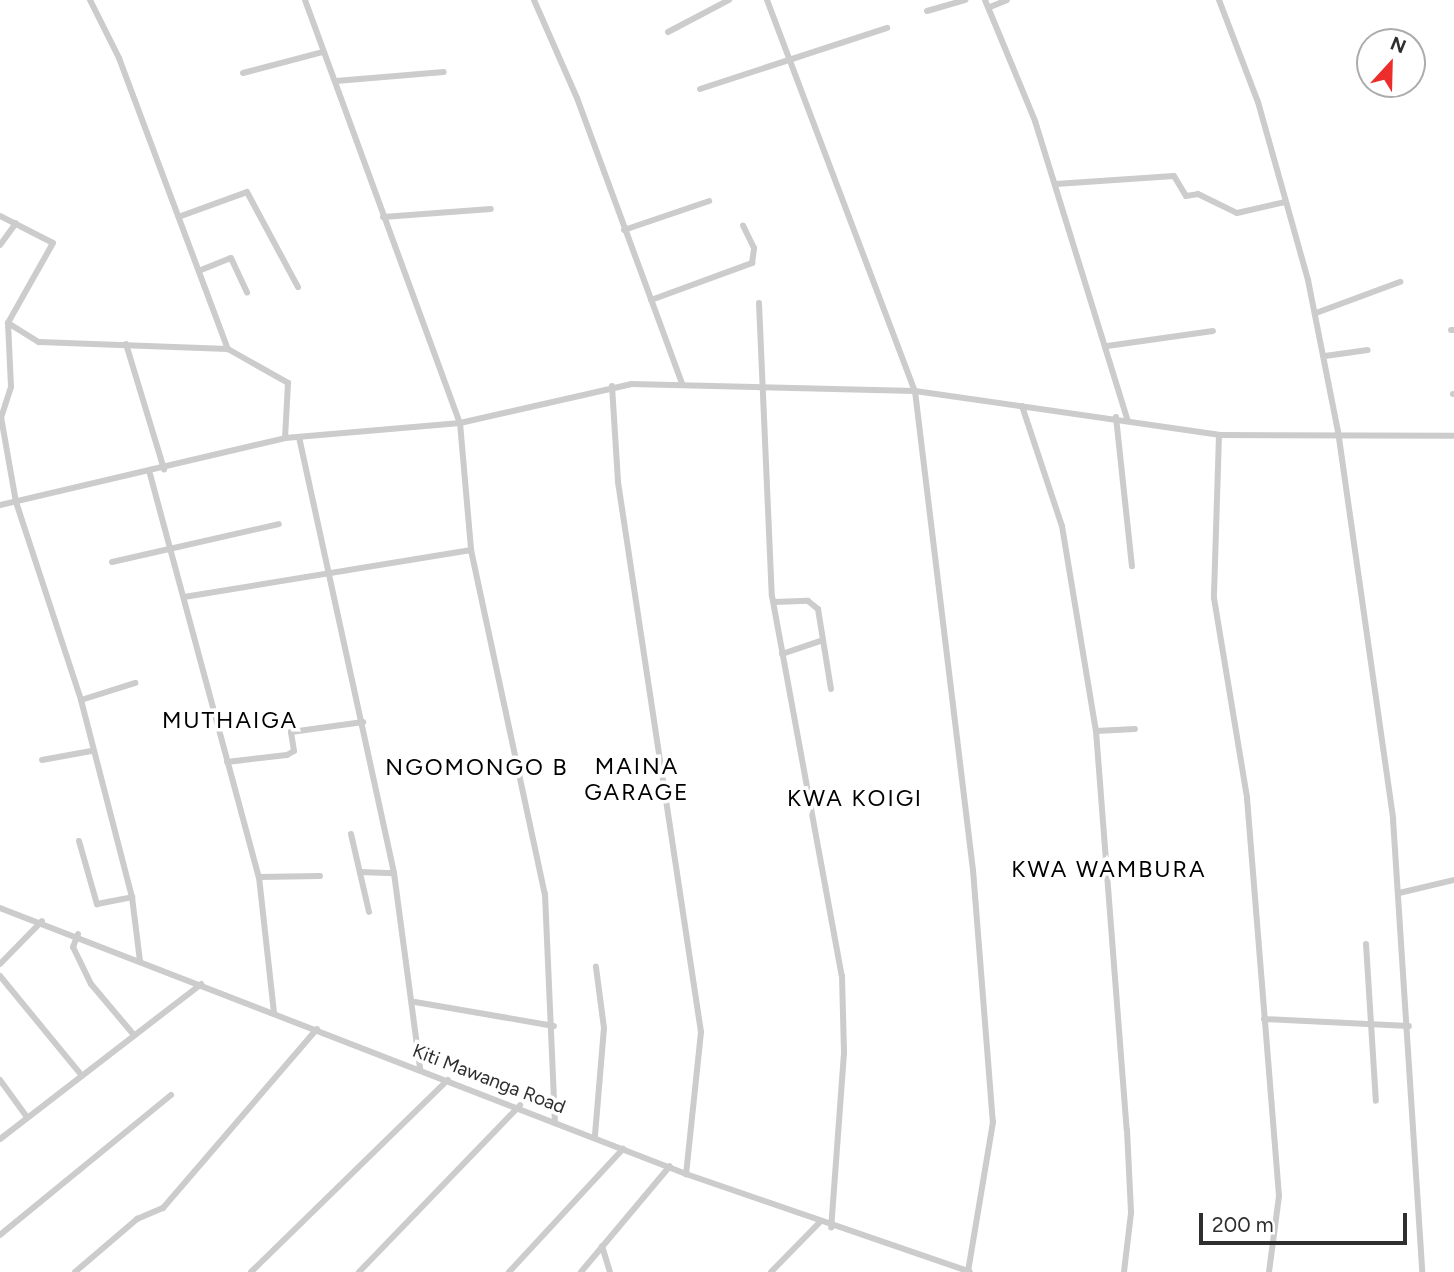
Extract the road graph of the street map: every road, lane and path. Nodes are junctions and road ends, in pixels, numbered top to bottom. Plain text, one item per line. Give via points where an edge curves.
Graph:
1 (90, 0) edge
2 (305, 0) edge
3 (534, 0) edge
4 (729, 0) edge
5 (767, 0) edge
6 (965, 0) edge
7 (985, 0) edge
8 (1007, 0) edge
9 (1219, 0) edge
10 (990, 7) junction
11 (927, 11) dead end
12 (887, 28) dead end
13 (668, 32) dead end
14 (323, 52) junction
15 (791, 57) junction
16 (444, 72) dead end
17 (243, 73) dead end
18 (336, 81) junction
19 (700, 89) dead end
20 (1056, 184) junction
21 (709, 201) dead end
22 (1285, 202) junction
23 (491, 209) dead end
24 (0, 216) edge
25 (181, 216) junction
26 (383, 217) junction
27 (16, 223) junction
28 (743, 225) dead end
29 (624, 230) junction
30 (0, 245) edge
31 (201, 270) junction
32 (1400, 282) dead end
33 (298, 287) dead end
34 (247, 293) dead end
35 (651, 300) junction
36 (759, 303) dead end
37 (1316, 313) junction
38 (8, 323) junction
39 (1213, 331) dead end
40 (126, 344) junction
41 (1107, 346) junction
42 (228, 349) junction
43 (1368, 350) dead end
44 (1325, 356) junction
45 (682, 384) junction
46 (612, 386) junction
47 (758, 388) junction
48 (915, 391) junction
49 (1022, 405) junction
50 (1116, 417) junction
51 (1127, 419) junction
52 (460, 423) junction
53 (1338, 431) junction
54 (1219, 435) junction
55 (1454, 436) edge
56 (299, 437) junction
57 (285, 438) junction
58 (164, 469) junction
59 (150, 474) junction
60 (16, 502) junction
61 (0, 505) edge
62 (279, 524) dead end
63 (172, 550) junction
64 (471, 550) junction
65 (112, 562) dead end
66 (1132, 566) dead end
67 (328, 570) junction
68 (184, 597) junction
69 (774, 603) junction
70 (820, 641) junction
71 (782, 654) junction
72 (135, 683) dead end
73 (831, 689) dead end
74 (81, 700) junction
75 (363, 722) junction
76 (1135, 729) dead end
77 (1096, 731) junction
78 (91, 751) junction
79 (42, 760) dead end
80 (227, 762) junction
81 (351, 834) dead end
82 (79, 841) dead end
83 (360, 873) junction
84 (394, 873) junction
85 (320, 876) dead end
86 (259, 877) junction
87 (1454, 880) edge
88 (1399, 893) junction
89 (132, 897) junction
90 (0, 908) edge
91 (369, 912) dead end
92 (43, 921) junction
93 (78, 934) junction
94 (1366, 944) dead end
95 (140, 961) junction
96 (0, 964) edge
97 (596, 967) dead end
98 (0, 976) edge
99 (201, 984) junction
100 (415, 1002) junction
101 (274, 1013) junction
102 (1264, 1019) junction
103 (1374, 1024) junction
104 (554, 1026) junction
105 (1409, 1026) junction
106 (317, 1029) junction
107 (134, 1035) junction
108 (420, 1069) junction
109 (82, 1076) junction
110 (0, 1080) edge
111 (448, 1080) junction
112 (171, 1095) dead end
113 (1376, 1101) dead end
114 (520, 1105) junction
115 (27, 1117) junction
116 (555, 1123) junction
117 (595, 1135) junction
118 (0, 1139) edge
119 (624, 1149) junction
120 (670, 1166) junction
121 (686, 1174) junction
122 (821, 1221) junction
123 (831, 1228) junction
124 (0, 1235) edge
125 (602, 1246) junction
126 (75, 1272) edge
127 (251, 1272) edge
128 (359, 1272) edge
129 (509, 1272) edge
130 (581, 1272) edge
131 (610, 1272) edge
132 (771, 1272) edge
133 (969, 1272) edge
134 (1124, 1272) edge
135 (1269, 1272) edge
136 (1422, 1272) edge

1 - 25 street
2 - 14 street
3 - 29 street
4 - 13 street
5 - 15 street
6 - 11 street
7 - 10 street
8 - 10 street
9 - 22 street via 1258,102
10 - 20 street
12 - 15 street
14 - 17 street
14 - 18 street
15 - 19 street
15 - 48 street
16 - 18 street
18 - 26 street
20 - 22 street via 1174,176 1185,196 1198,194 1237,213
20 - 41 street
21 - 29 street
22 - 37 street
23 - 26 street
24 - 27 street
25 - 31 street
25 - 33 street via 247,192
26 - 52 street
27 - 30 street
27 - 38 street via 54,248
28 - 35 street via 754,248 752,263
29 - 35 street
31 - 34 street via 231,258
31 - 42 street
32 - 37 street
35 - 45 street
36 - 47 street
37 - 44 street
38 - 40 street via 39,342
38 - 60 street via 11,387 1,410
39 - 41 street
40 - 42 street
40 - 58 street
41 - 51 street
42 - 57 street via 288,383
43 - 44 street
44 - 53 street
45 - 46 street
45 - 47 street
46 - 52 street
46 - 121 street via 618,482 701,1031
47 - 48 street
47 - 69 street
48 - 49 street
48 - 133 street via 973,870 993,1122
49 - 50 street
49 - 77 street via 1062,526
50 - 51 street
50 - 66 street
51 - 54 street
52 - 56 street
52 - 64 street
53 - 54 street
53 - 55 street
53 - 88 street
54 - 102 street via 1214,598 1247,798
56 - 57 street
56 - 67 street
57 - 58 street
58 - 59 street
59 - 60 street
59 - 63 street
60 - 61 street
60 - 74 street
62 - 63 street
63 - 65 street
63 - 68 street
64 - 67 street
64 - 104 street via 545,894
67 - 68 street
67 - 75 street
68 - 80 street
69 - 70 street via 813,604 821,616
69 - 71 street
70 - 71 street
70 - 73 street
71 - 123 street via 823,849 842,976 844,1053
72 - 74 street
74 - 78 street
75 - 80 street via 291,732 294,751 287,755
75 - 84 street
76 - 77 street
77 - 134 street via 1128,1130 1131,1213
78 - 79 street
78 - 89 street
80 - 86 street
81 - 83 street
82 - 89 street via 97,904
83 - 84 street
83 - 91 street
84 - 100 street
85 - 86 street
86 - 101 street
87 - 88 street
88 - 105 street
89 - 95 street
90 - 92 street, Kiti Mawanga Road
92 - 93 street, Kiti Mawanga Road
92 - 96 street
93 - 95 street, Kiti Mawanga Road
93 - 107 street via 73,947 91,984
94 - 103 street
95 - 99 street, Kiti Mawanga Road
97 - 117 street via 604,1028
98 - 109 street
99 - 101 street, Kiti Mawanga Road
99 - 107 street
100 - 104 street
100 - 108 street
101 - 106 street, Kiti Mawanga Road
102 - 103 street
102 - 135 street via 1279,1196
103 - 105 street
103 - 113 street
104 - 116 street
105 - 136 street
106 - 108 street, Kiti Mawanga Road
106 - 126 street via 163,1208 137,1219
107 - 109 street
108 - 111 street, Kiti Mawanga Road
109 - 115 street
110 - 115 street
111 - 114 street, Kiti Mawanga Road
111 - 127 street
112 - 124 street
114 - 116 street, Kiti Mawanga Road
114 - 128 street
115 - 118 street
116 - 117 street, Kiti Mawanga Road
117 - 119 street, Kiti Mawanga Road
119 - 120 street, Kiti Mawanga Road
119 - 129 street
120 - 121 street, Kiti Mawanga Road
120 - 125 street
121 - 122 street, Kiti Mawanga Road
122 - 123 street, Kiti Mawanga Road
122 - 132 street
123 - 133 street, Kiti Mawanga Road
125 - 130 street
125 - 131 street

